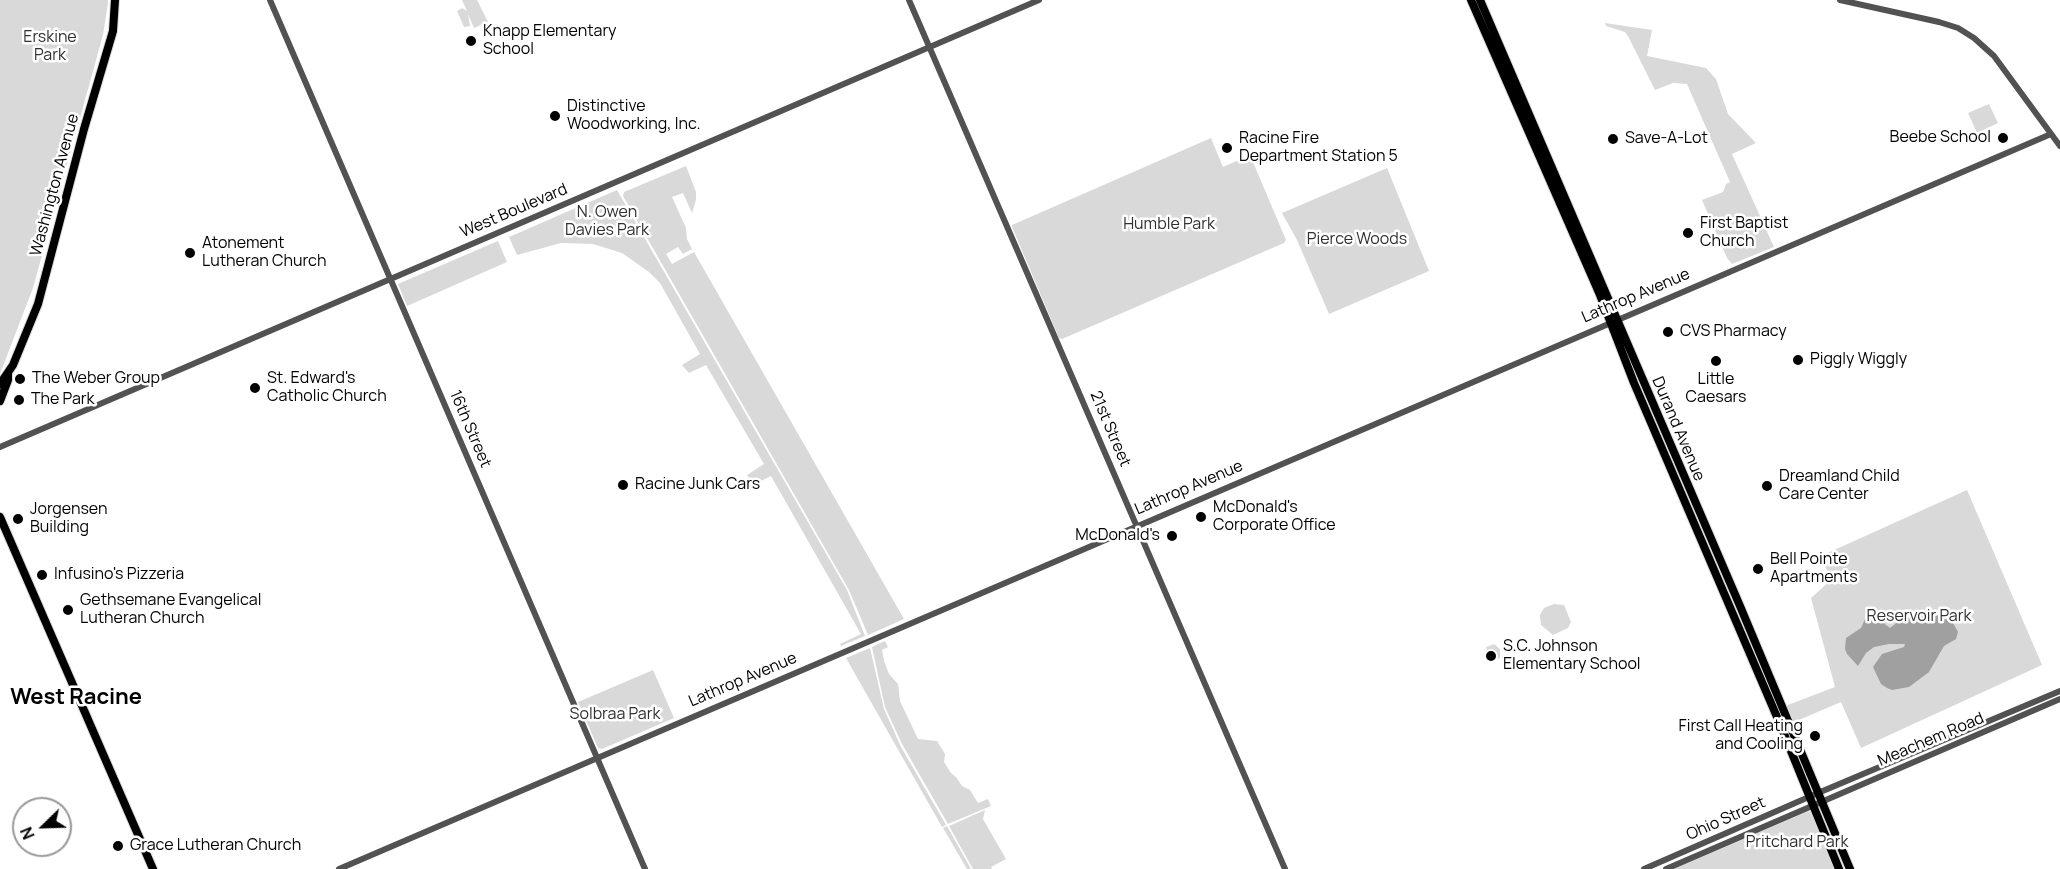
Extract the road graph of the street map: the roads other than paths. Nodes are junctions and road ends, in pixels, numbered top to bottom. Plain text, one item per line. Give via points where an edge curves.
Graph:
1 (115, 0) edge
2 (270, 0) edge
3 (909, 0) edge
4 (1039, 0) edge
5 (1471, 0) edge
6 (1480, 0) edge
7 (1840, 0) edge
8 (929, 48) junction
9 (2051, 134) junction
10 (2060, 146) edge
11 (390, 279) junction
12 (1613, 320) junction
13 (8, 373) junction
14 (1634, 383) junction
15 (0, 384) edge
16 (1647, 390) junction
17 (0, 401) edge
18 (0, 447) edge
19 (0, 517) edge
20 (1136, 525) junction
21 (2060, 691) edge
22 (2060, 699) edge
23 (2002, 715) junction
24 (2005, 722) junction
25 (1941, 741) junction
26 (1944, 748) junction
27 (597, 758) junction
28 (1884, 765) junction
29 (1888, 773) junction
30 (1818, 793) junction
31 (1810, 797) junction
32 (1822, 802) junction
33 (1813, 806) junction
34 (153, 869) edge
35 (339, 869) edge
36 (645, 869) edge
37 (1285, 869) edge
38 (1644, 869) edge
39 (1666, 869) edge
40 (1839, 869) edge
41 (1850, 869) edge

1 - 13 main road, Washington Avenue via 113,31 42,290
2 - 11 street, 16th Street
3 - 8 street, 21st Street
4 - 8 street, West Boulevard
5 - 12 main road, Durand Avenue
6 - 12 main road, Durand Avenue
7 - 9 street via 1939,22 1974,38 1994,56
8 - 11 street, West Boulevard
8 - 20 street, 21st Street
9 - 10 street
9 - 12 street, Lathrop Avenue
11 - 18 street, West Boulevard
11 - 27 street, 16th Street
12 - 14 main road, Durand Avenue
12 - 16 main road, Durand Avenue
12 - 20 street, Lathrop Avenue
13 - 15 main road, Washington Avenue
13 - 17 main road, Washington Avenue
14 - 16 main road
14 - 31 main road, Durand Avenue
16 - 30 main road, Durand Avenue
19 - 34 main road
20 - 27 street, Lathrop Avenue
20 - 37 street, 21st Street
21 - 23 street, Meachem Road
22 - 24 street, Meachem Road
23 - 24 street
23 - 25 street, Meachem Road
24 - 26 street, Meachem Road
25 - 26 street
25 - 28 street, Meachem Road
26 - 29 street, Meachem Road
27 - 35 street, Lathrop Avenue
27 - 36 street, 16th Street
28 - 29 street
28 - 30 street, Meachem Road
29 - 32 street, Meachem Road
30 - 31 street, Ohio Street
30 - 32 main road, Durand Avenue
31 - 33 main road, Durand Avenue
31 - 38 street, Ohio Street
32 - 33 street, Meachem Road
32 - 41 main road, Durand Avenue
33 - 39 street, Ohio Street
33 - 40 main road, Durand Avenue

